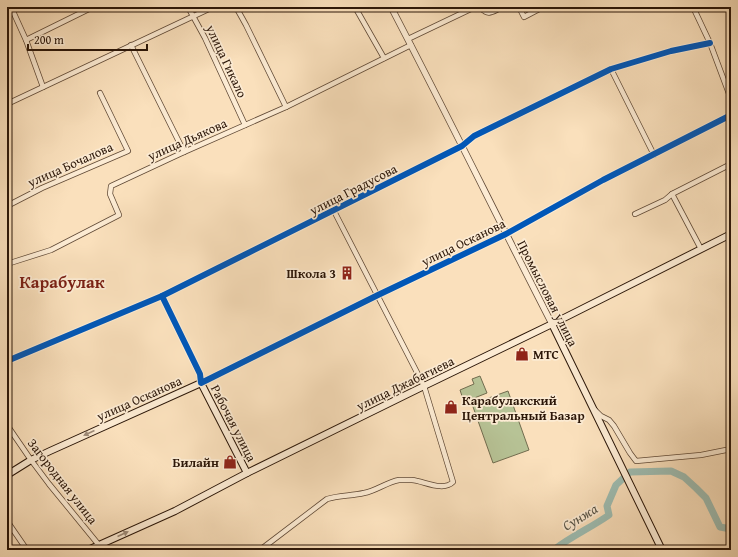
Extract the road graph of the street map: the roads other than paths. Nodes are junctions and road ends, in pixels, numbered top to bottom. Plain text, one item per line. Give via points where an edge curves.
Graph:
1 (10, 7) edge
2 (93, 7) edge
3 (188, 7) edge
4 (213, 7) edge
5 (236, 7) edge
6 (356, 7) edge
7 (391, 7) edge
8 (503, 7) edge
9 (519, 7) edge
10 (543, 7) edge
11 (694, 7) edge
12 (193, 16) junction
13 (408, 39) junction
14 (26, 40) junction
15 (710, 43) junction
16 (131, 45) junction
17 (411, 45) junction
18 (384, 58) junction
19 (611, 69) junction
20 (43, 87) junction
21 (100, 93) dead end
22 (731, 99) edge
23 (7, 104) edge
24 (286, 107) junction
25 (731, 115) edge
26 (245, 125) junction
27 (462, 146) junction
28 (184, 152) junction
29 (654, 155) junction
30 (731, 164) edge
31 (672, 194) junction
32 (7, 206) edge
33 (334, 211) junction
34 (635, 214) dead end
35 (506, 234) junction
36 (731, 234) edge
37 (701, 249) junction
38 (7, 264) edge
39 (378, 295) junction
40 (162, 296) junction
41 (552, 324) junction
42 (7, 361) edge
43 (201, 383) junction
44 (424, 386) junction
45 (594, 409) junction
46 (7, 425) edge
47 (731, 449) edge
48 (31, 460) junction
49 (247, 473) junction
50 (7, 475) edge
51 (7, 521) edge
52 (101, 547) edge
53 (27, 550) edge
54 (88, 550) edge
55 (260, 550) edge
56 (662, 550) edge

1 - 14 street
2 - 14 street
3 - 12 street, улица Гикало
4 - 12 street
5 - 24 street
6 - 18 street
7 - 13 street, Промысловая улица
8 - 13 street via 488,13 475,7
9 - 10 street via 524,17
11 - 15 street
12 - 16 street
12 - 26 street, улица Гикало
13 - 17 street, Промысловая улица
14 - 20 street
15 - 19 street, улица Градусова via 671,51
15 - 22 street
16 - 20 street
16 - 28 street
17 - 18 street, улица Дьякова
17 - 27 street, Промысловая улица
18 - 24 street, улица Дьякова
19 - 27 street, улица Градусова via 474,136
19 - 29 street
20 - 23 street
21 - 32 street, улица Бочалова via 128,151
24 - 26 street, улица Дьякова
25 - 29 street, улица Осканова
26 - 28 street, улица Дьякова
27 - 33 street, улица Градусова
27 - 35 street, Промысловая улица
28 - 38 street, улица Дьякова via 111,186 110,194 119,215 50,250
29 - 35 street, улица Осканова
30 - 31 street
31 - 34 street
31 - 37 street
33 - 39 street
33 - 40 street, улица Градусова
35 - 39 street, улица Осканова
35 - 41 street, Промысловая улица
36 - 37 main road, улица Джабагиева
37 - 41 main road, улица Джабагиева
39 - 43 street, улица Осканова
39 - 44 street
40 - 42 street, улица Градусова
40 - 43 street, Рабочая улица via 200,374
41 - 44 main road, улица Джабагиева
41 - 45 main road, Промысловая улица
43 -> 48 main road, улица Осканова
43 - 49 main road, Рабочая улица
44 - 49 main road, улица Джабагиева
44 - 55 street via 454,482 446,486 398,480 365,493 327,499
45 - 47 street via 614,426 636,461 701,455
45 - 56 main road, Промысловая улица
46 - 48 street, Загородная улица
48 - 50 main road, улица Осканова
48 - 52 street, Загородная улица
52 -> 49 main road, улица Джабагиева
51 - 53 street
52 - 54 main road, улица Джабагиева

